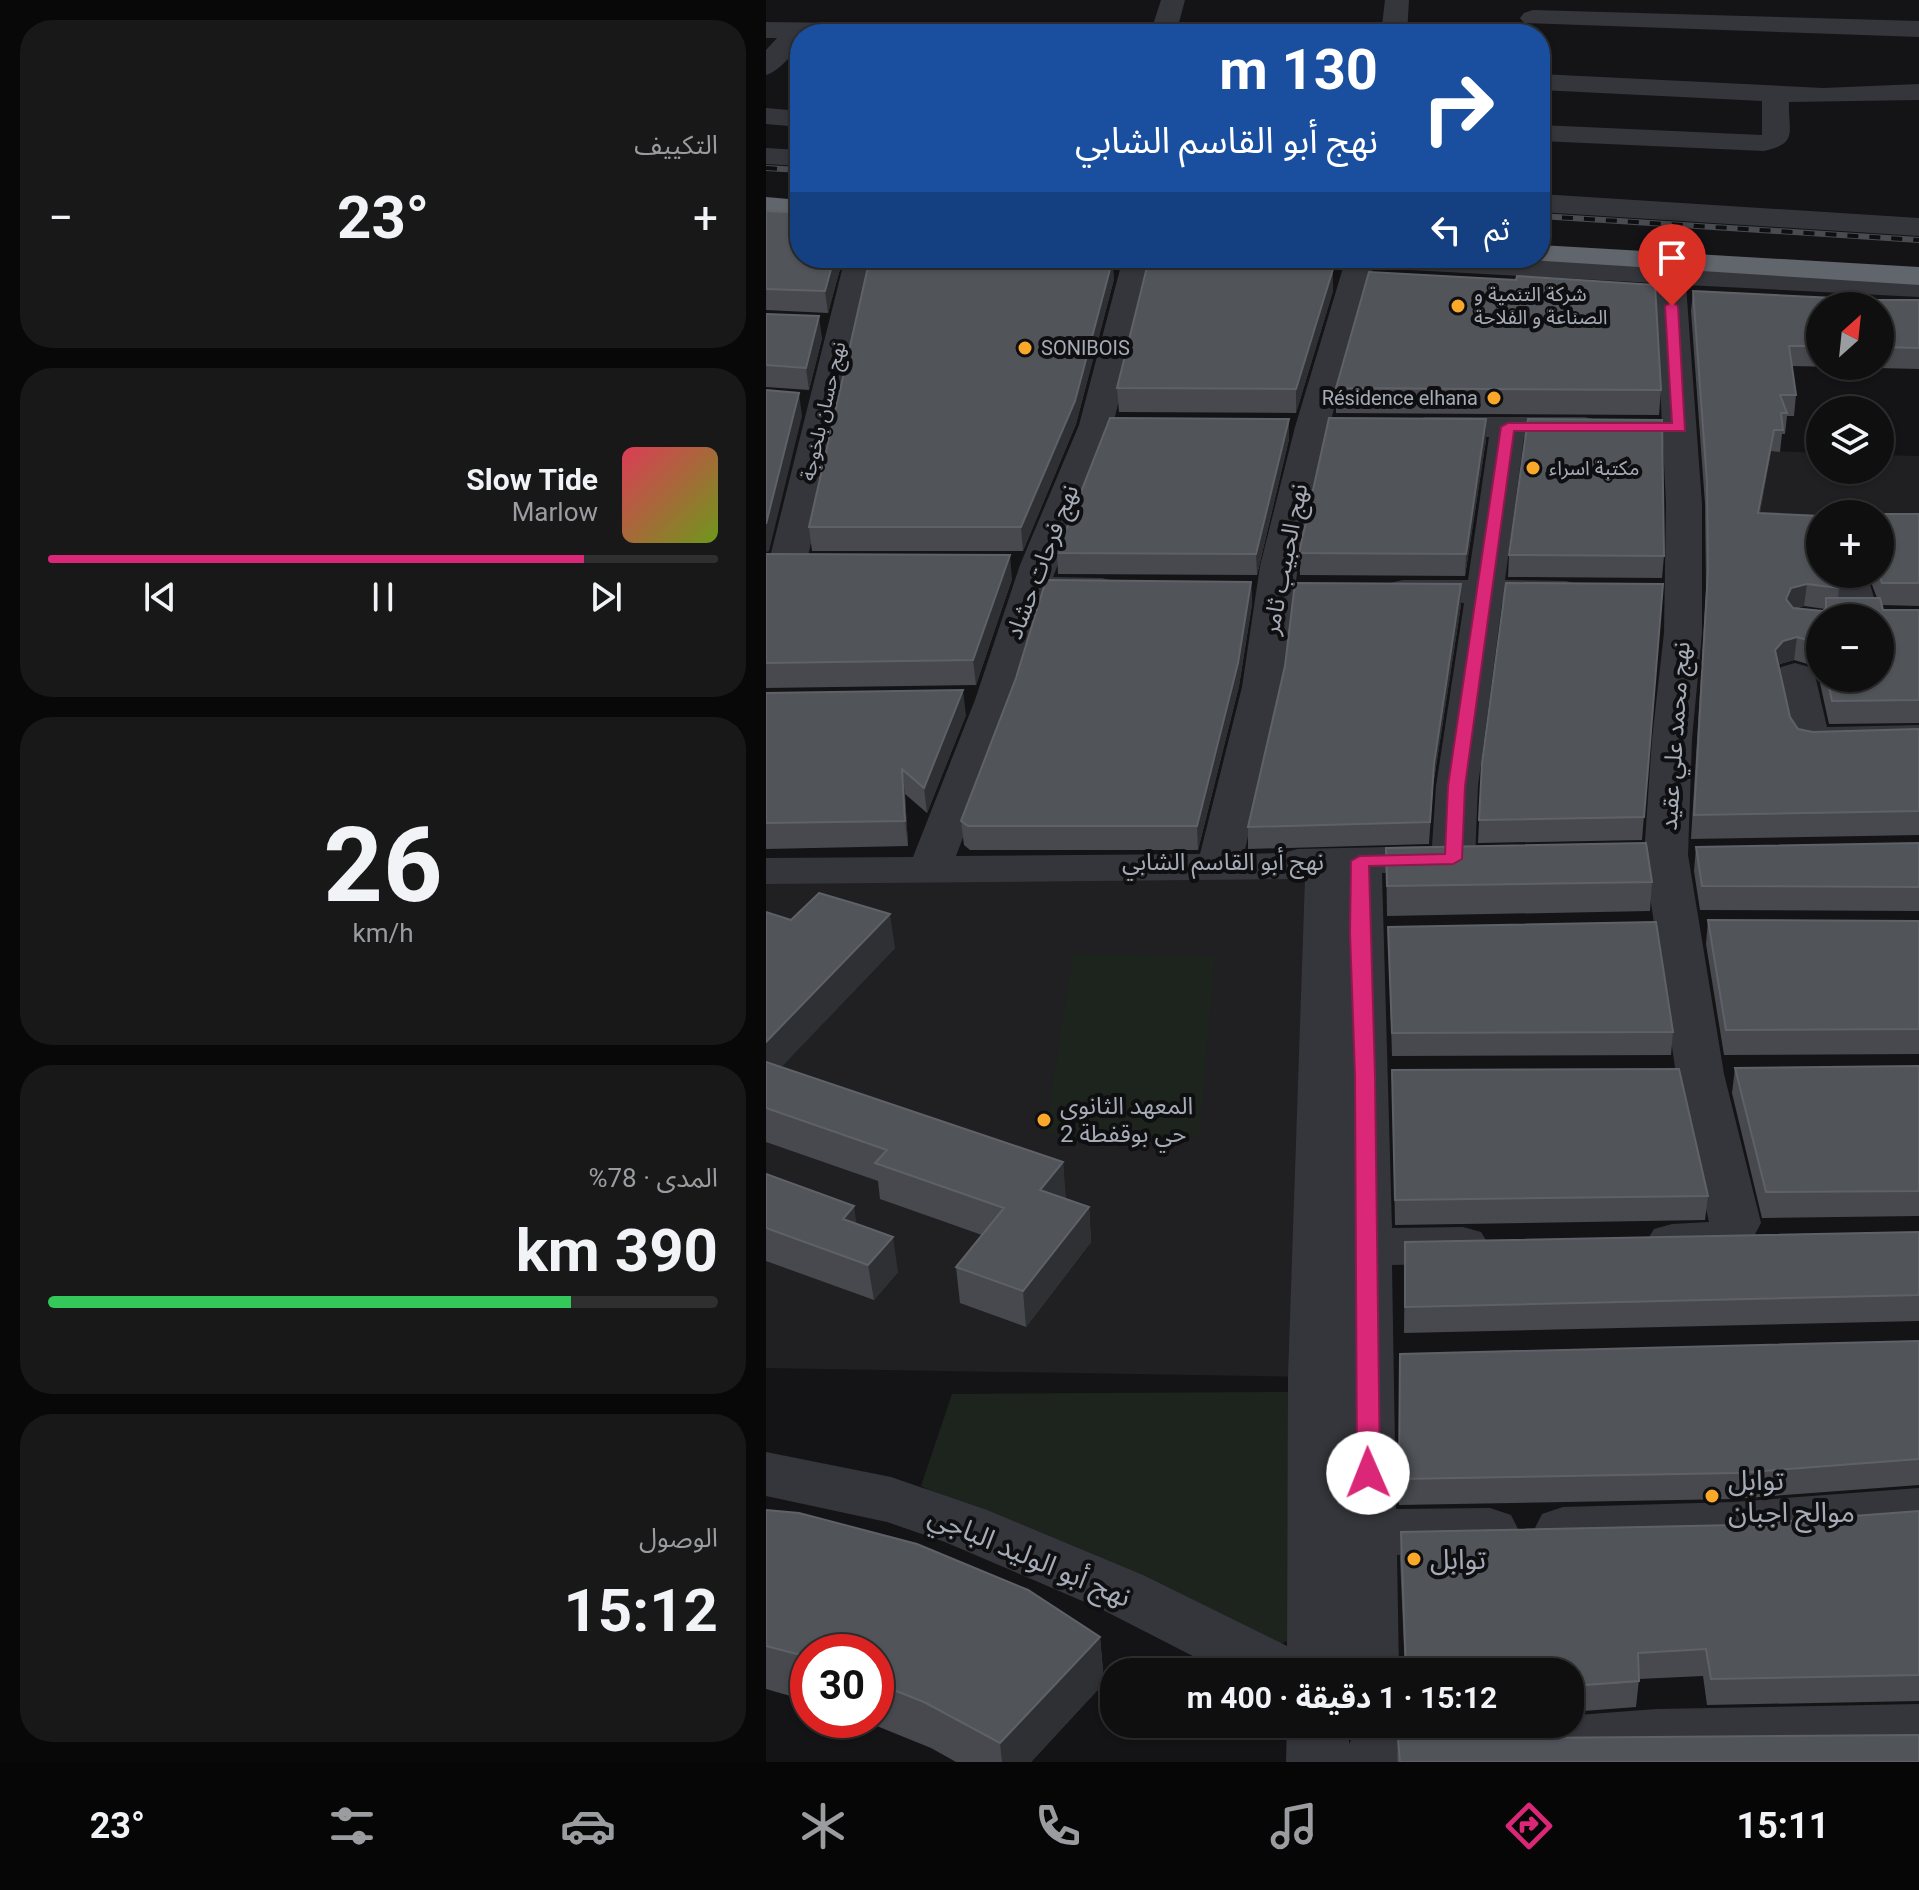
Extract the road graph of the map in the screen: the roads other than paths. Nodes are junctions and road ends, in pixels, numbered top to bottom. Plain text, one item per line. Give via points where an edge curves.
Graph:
1 (1173, 0) edge
2 (1397, 0) edge
3 (1728, 0) edge
4 (1535, 23) edge
5 (865, 24) edge
6 (927, 24) edge
7 (1166, 24) edge
8 (1395, 24) edge
9 (1550, 24) edge
10 (1735, 25) junction
11 (1919, 29) edge
12 (766, 30) edge
13 (790, 31) edge
14 (790, 38) edge
15 (1871, 53) dead end
16 (766, 67) edge
17 (1550, 83) edge
18 (1919, 92) edge
19 (1778, 94) junction
20 (766, 116) edge
21 (790, 118) edge
22 (1550, 133) edge
23 (766, 156) edge
24 (790, 157) edge
25 (766, 192) edge
26 (790, 193) edge
27 (1550, 204) edge
28 (766, 206) edge
29 (790, 208) edge
30 (766, 219) edge
31 (790, 220) edge
32 (1550, 227) edge
33 (1919, 227) edge
34 (1550, 240) edge
35 (1919, 246) edge
36 (1550, 255) edge
37 (1919, 260) edge
38 (855, 268) edge
39 (1136, 268) edge
40 (1358, 268) edge
41 (1533, 268) edge
42 (1670, 276) junction
43 (1919, 276) edge
44 (1919, 288) edge
45 (1387, 427) edge
46 (1508, 427) junction
47 (1648, 428) junction
48 (776, 565) edge
49 (826, 565) edge
50 (1027, 573) junction
51 (1138, 589) edge
52 (1364, 591) edge
53 (1484, 591) junction
54 (1607, 592) edge
55 (1795, 675) dead end
56 (995, 700) junction
57 (949, 701) edge
58 (1919, 737) edge
59 (1713, 854) edge
60 (1666, 855) junction
61 (1620, 856) edge
62 (1499, 858) edge
63 (1453, 859) junction
64 (1360, 861) junction
65 (1220, 862) junction
66 (766, 863) edge
67 (932, 863) junction
68 (766, 871) edge
69 (1660, 927) junction
70 (1721, 927) edge
71 (1652, 1074) edge
72 (1700, 1074) junction
73 (1747, 1074) edge
74 (1624, 1243) edge
75 (1503, 1245) edge
76 (1365, 1247) junction
77 (766, 1474) edge
78 (1919, 1511) edge
79 (1369, 1532) junction
80 (1253, 1658) edge
81 (1318, 1658) edge
82 (1368, 1658) edge
83 (1919, 1731) edge
84 (1341, 1738) edge
85 (1814, 1748) edge
86 (1361, 1750) edge

1 - 7 street
2 - 8 street
3 - 10 street
4 - 10 street
5 - 6 street
9 - 15 street
10 - 11 street
12 - 13 street
14 - 16 street
17 - 19 street
18 - 19 street
19 - 22 street via 1776,139 1764,143
20 - 21 street
23 - 24 street
25 - 26 highway
27 - 33 street
28 - 29 highway
30 - 31 street
32 - 35 street
34 - 37 highway
36 - 43 highway
38 - 48 street, نهج حسان بلخوجة via 828,326
39 - 50 street, نهج فرحات حشاد via 1111,425
40 - 65 street, نهج الحبيب ثامر via 1312,427 1274,590 1262,687
41 - 42 street
42 - 44 street
42 - 47 street, نهج محمد علي عقيد
45 - 46 street
46 - 47 street
46 - 53 street
47 - 60 street, نهج محمد علي عقيد via 1684,504 1668,592
48 - 49 street
50 - 51 street
50 - 56 street, نهج فرحات حشاد
52 - 53 street
53 - 54 street
53 - 63 street via 1457,786
55 - 58 street via 1810,740
56 - 57 street
56 - 67 street, نهج فرحات حشاد
59 - 60 street
60 - 61 street
60 - 69 street, نهج محمد علي عقيد
62 - 63 street, نهج أبو القاسم الشابي
63 - 64 street, نهج أبو القاسم الشابي
64 - 65 street, نهج أبو القاسم الشابي
64 - 76 street via 1383,932 1389,1075
65 - 67 street, نهج أبو القاسم الشابي
66 - 67 street, نهج أبو القاسم الشابي
68 - 81 street via 1327,866 1315,1377
69 - 70 street
69 - 72 street, نهج محمد علي عقيد
71 - 72 street
72 - 73 street
72 - 74 street, نهج محمد علي عقيد via 1744,1223
75 - 76 street
76 - 79 street via 1391,1357
77 - 80 street, نهج أبو الوليد الباجي via 891,1500 966,1526 1122,1592
78 - 79 street via 1733,1525
79 - 82 street
83 - 85 street
84 - 86 street
85 - 86 street via 1656,1736

